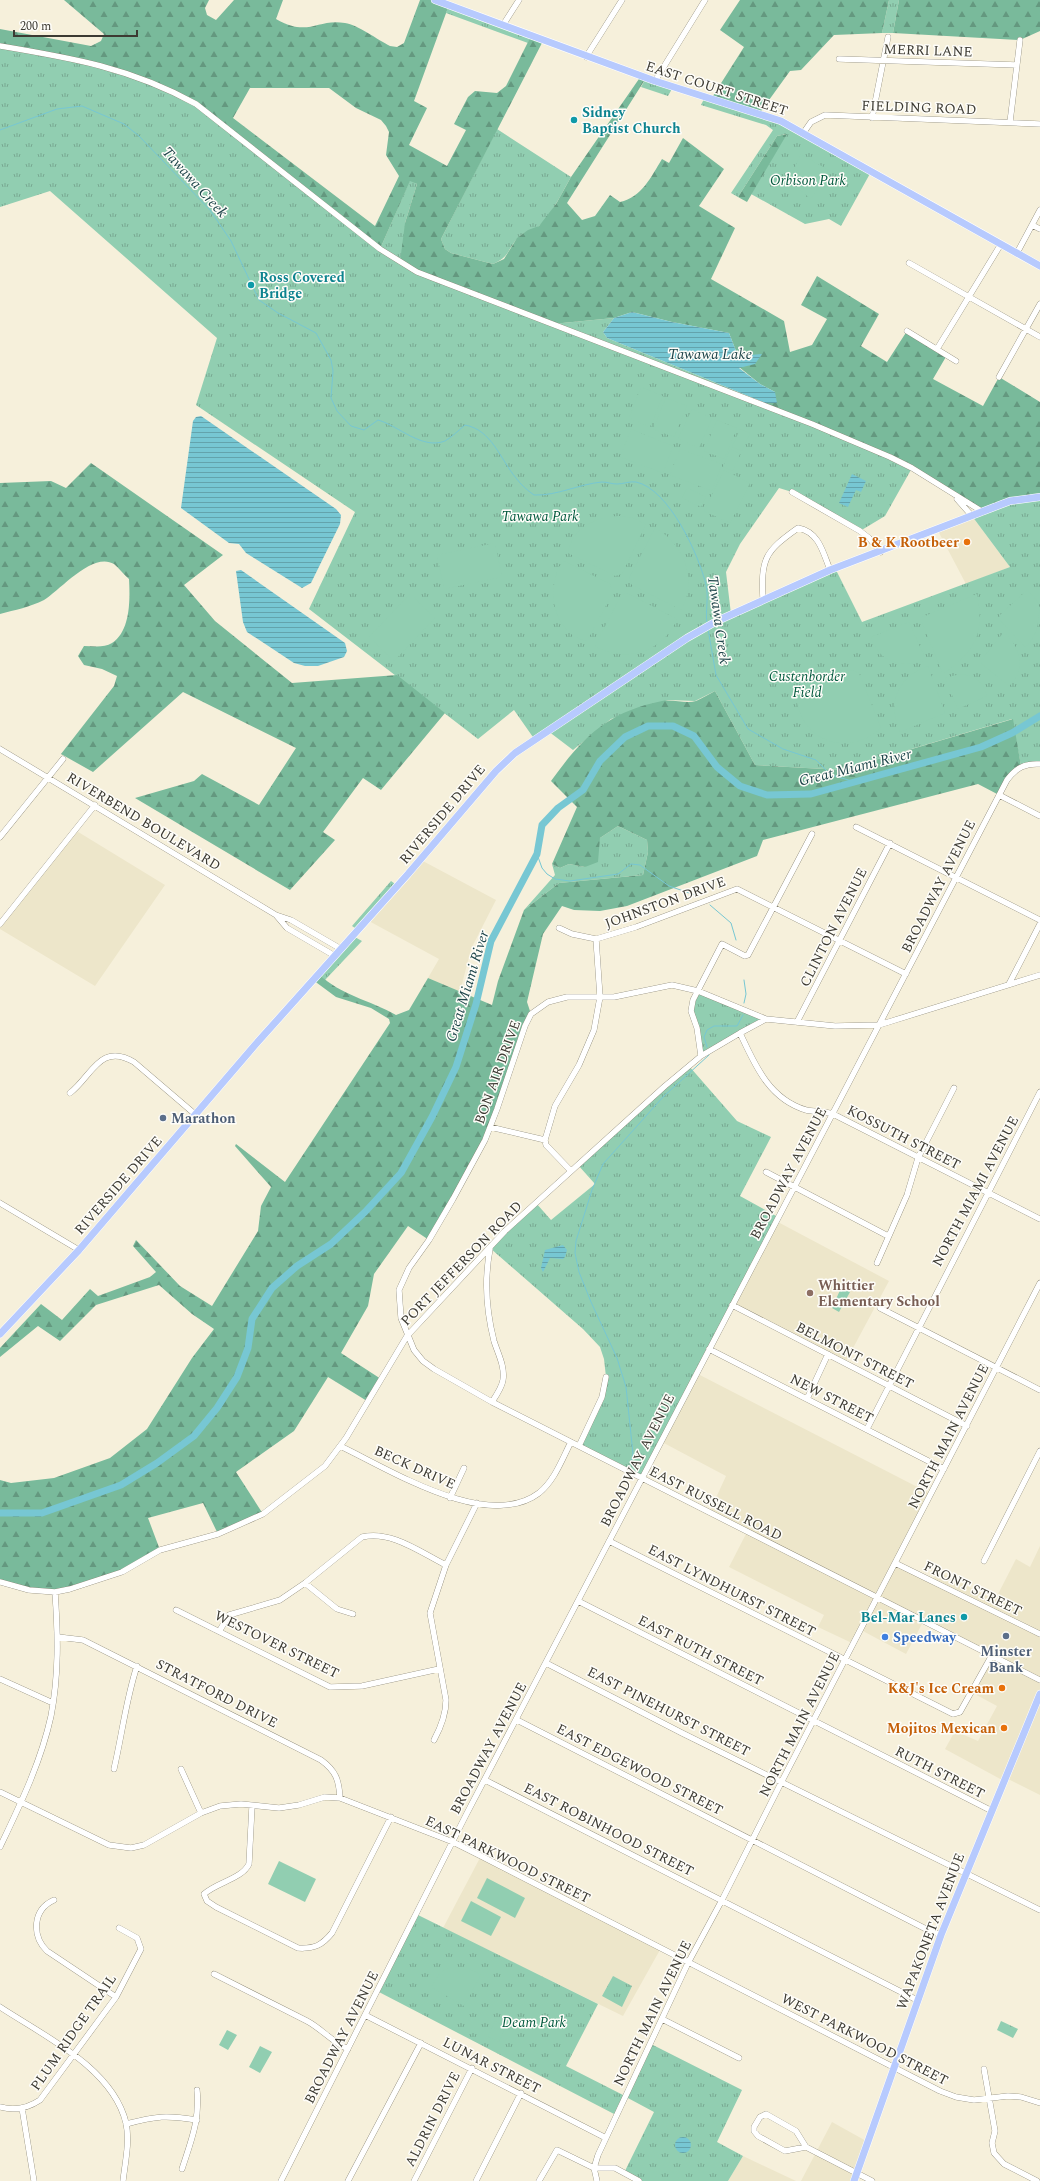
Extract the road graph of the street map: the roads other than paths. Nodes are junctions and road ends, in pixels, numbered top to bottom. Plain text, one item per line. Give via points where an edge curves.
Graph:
1 (435, 0) edge
2 (519, 0) edge
3 (622, 0) edge
4 (705, 0) edge
5 (503, 25) junction
6 (888, 37) dead end
7 (1020, 40) dead end
8 (0, 46) edge
9 (586, 57) junction
10 (839, 59) dead end
11 (883, 61) junction
12 (1017, 65) junction
13 (655, 81) junction
14 (872, 118) junction
15 (1010, 122) junction
16 (1040, 124) edge
17 (804, 132) junction
18 (1040, 210) edge
19 (1032, 225) junction
20 (1040, 229) edge
21 (1001, 244) junction
22 (1017, 253) junction
23 (909, 263) dead end
24 (1040, 266) edge
25 (968, 297) junction
26 (1040, 304) edge
27 (1026, 330) junction
28 (907, 331) dead end
29 (1040, 337) edge
30 (937, 349) junction
31 (956, 361) dead end
32 (999, 377) dead end
33 (792, 492) dead end
34 (955, 495) junction
35 (1040, 496) edge
36 (983, 512) junction
37 (972, 516) junction
38 (881, 552) junction
39 (830, 570) junction
40 (762, 600) junction
41 (1, 751) edge
42 (63, 759) dead end
43 (1040, 764) edge
44 (49, 777) junction
45 (999, 795) junction
46 (95, 805) junction
47 (1040, 816) edge
48 (856, 827) dead end
49 (812, 834) dead end
50 (0, 838) edge
51 (890, 843) junction
52 (957, 876) junction
53 (774, 908) junction
54 (276, 916) junction
55 (1040, 920) edge
56 (0, 924) edge
57 (1040, 924) edge
58 (559, 928) dead end
59 (596, 939) junction
60 (839, 941) junction
61 (341, 949) junction
62 (335, 956) junction
63 (906, 974) junction
64 (1040, 975) edge
65 (1010, 984) junction
66 (698, 991) junction
67 (600, 997) junction
68 (766, 1019) junction
69 (797, 1022) junction
70 (879, 1025) junction
71 (740, 1033) junction
72 (701, 1056) junction
73 (954, 1088) dead end
74 (1040, 1092) edge
75 (70, 1093) dead end
76 (833, 1114) junction
77 (196, 1115) junction
78 (490, 1127) junction
79 (545, 1140) junction
80 (918, 1158) junction
81 (570, 1171) junction
82 (766, 1172) dead end
83 (794, 1187) junction
84 (987, 1193) junction
85 (0, 1203) edge
86 (1040, 1220) edge
87 (888, 1236) junction
88 (490, 1248) junction
89 (79, 1250) junction
90 (877, 1263) dead end
91 (1040, 1283) edge
92 (732, 1305) junction
93 (880, 1308) dead end
94 (918, 1328) junction
95 (0, 1334) edge
96 (407, 1336) junction
97 (709, 1349) junction
98 (828, 1354) junction
99 (997, 1368) junction
100 (606, 1377) dead end
101 (888, 1386) junction
102 (1040, 1390) edge
103 (807, 1399) junction
104 (492, 1402) junction
105 (967, 1426) junction
106 (867, 1430) junction
107 (571, 1442) junction
108 (340, 1446) junction
109 (578, 1446) junction
110 (1040, 1451) edge
111 (464, 1468) dead end
112 (944, 1469) junction
113 (641, 1478) junction
114 (450, 1498) junction
115 (477, 1503) junction
116 (609, 1540) junction
117 (984, 1561) dead end
118 (895, 1563) junction
119 (446, 1565) junction
120 (0, 1582) edge
121 (305, 1583) junction
122 (55, 1592) junction
123 (877, 1598) junction
124 (578, 1600) junction
125 (176, 1610) dead end
126 (353, 1614) dead end
127 (220, 1630) junction
128 (1040, 1634) edge
129 (58, 1637) junction
130 (992, 1655) junction
131 (845, 1660) junction
132 (546, 1662) junction
133 (137, 1666) junction
134 (439, 1669) junction
135 (0, 1679) edge
136 (1040, 1680) edge
137 (1040, 1694) edge
138 (52, 1703) junction
139 (517, 1720) junction
140 (813, 1721) junction
141 (434, 1740) dead end
142 (114, 1769) dead end
143 (181, 1769) dead end
144 (485, 1780) junction
145 (782, 1781) junction
146 (0, 1792) edge
147 (340, 1798) junction
148 (21, 1802) junction
149 (252, 1806) junction
150 (992, 1811) junction
151 (201, 1813) junction
152 (391, 1817) junction
153 (753, 1840) junction
154 (453, 1842) junction
155 (0, 1847) edge
156 (966, 1874) junction
157 (54, 1900) dead end
158 (722, 1900) junction
159 (1040, 1910) edge
160 (119, 1928) dead end
161 (942, 1935) junction
162 (688, 1963) junction
163 (214, 1974) dead end
164 (116, 1997) junction
165 (917, 2000) junction
166 (0, 2006) edge
167 (365, 2015) junction
168 (662, 2019) junction
169 (421, 2043) junction
170 (348, 2049) junction
171 (74, 2055) junction
172 (738, 2058) dead end
173 (472, 2068) junction
174 (893, 2068) junction
175 (984, 2069) dead end
176 (197, 2090) dead end
177 (521, 2093) junction
178 (989, 2098) junction
179 (1040, 2103) edge
180 (0, 2107) edge
181 (22, 2108) junction
182 (197, 2120) junction
183 (126, 2124) junction
184 (606, 2138) junction
185 (806, 2147) junction
186 (594, 2168) junction
187 (182, 2169) dead end
188 (857, 2173) junction
189 (34, 2181) edge
190 (123, 2181) edge
191 (281, 2181) edge
192 (348, 2181) edge
193 (414, 2181) edge
194 (476, 2181) edge
195 (539, 2181) edge
196 (597, 2181) edge
197 (639, 2181) edge
198 (854, 2181) edge
199 (872, 2181) edge
200 (1037, 2181) edge

1 - 5 main road, EAST COURT STREET
2 - 5 street
3 - 9 street
4 - 13 street
5 - 9 main road, EAST COURT STREET
6 - 11 street
7 - 12 street
8 - 34 street via 82,60 140,77 169,89 196,104 380,249 417,272 812,424 908,466
9 - 13 main road, EAST COURT STREET
10 - 11 street, MERRI LANE
11 - 12 street, MERRI LANE
11 - 14 street
12 - 15 street
13 - 17 main road, EAST COURT STREET via 781,121
14 - 15 street, FIELDING ROAD
14 - 17 street, FIELDING ROAD via 825,115 811,122
15 - 16 street, FIELDING ROAD
17 - 21 main road, EAST COURT STREET
18 - 19 street
19 - 20 street
19 - 22 street
21 - 22 main road, EAST COURT STREET
21 - 25 street
22 - 24 main road, EAST COURT STREET
23 - 25 street
25 - 27 street
25 - 30 street
26 - 27 street
27 - 29 street
27 - 32 street
28 - 30 street
30 - 31 street
33 - 38 street via 860,531
34 - 36 street
34 - 37 street
35 - 36 main road, RIVERSIDE DRIVE via 1010,501
36 - 37 main road, RIVERSIDE DRIVE
37 - 38 main road, RIVERSIDE DRIVE
38 - 39 main road, RIVERSIDE DRIVE
39 - 40 main road, RIVERSIDE DRIVE
39 - 40 street via 821,546 811,532 798,528 770,550 763,565
40 - 61 main road, RIVERSIDE DRIVE via 687,638 515,753 496,771
41 - 44 street, RIVERBEND BOULEVARD
42 - 44 street
43 - 45 street, BROADWAY AVENUE via 1030,763 1013,772
44 - 46 street, RIVERBEND BOULEVARD
44 - 50 street
45 - 47 street
45 - 52 street, BROADWAY AVENUE
46 - 54 street, RIVERBEND BOULEVARD
46 - 56 street
48 - 51 street
49 - 53 street
51 - 52 street
51 - 60 street, CLINTON AVENUE
52 - 55 street
52 - 63 street, BROADWAY AVENUE
53 - 59 street, JOHNSTON DRIVE via 737,889 636,927
53 - 60 street, JOHNSTON DRIVE
53 - 66 street via 748,955 745,956 722,944
54 - 61 street via 291,920
54 - 62 street via 287,928
57 - 65 street
58 - 59 street, JOHNSTON DRIVE via 572,934
59 - 67 street
60 - 63 street, JOHNSTON DRIVE
60 - 69 street, CLINTON AVENUE
61 - 62 main road, RIVERSIDE DRIVE
62 - 77 main road, RIVERSIDE DRIVE
63 - 70 street, BROADWAY AVENUE
64 - 65 street
65 - 70 street
66 - 67 street, BON AIR DRIVE via 672,985 614,997
66 - 68 street, BON AIR DRIVE
66 - 72 street via 691,1011 697,1028
67 - 78 street, BON AIR DRIVE via 566,997 548,1002 530,1014
67 - 79 street via 594,1030 579,1066 555,1106
68 - 69 street
68 - 71 street, PORT JEFFERSON ROAD
69 - 70 street via 835,1026
70 - 76 street, BROADWAY AVENUE
71 - 72 street, PORT JEFFERSON ROAD
71 - 76 street, KOSSUTH STREET via 756,1067 777,1095 807,1110
72 - 81 street, PORT JEFFERSON ROAD
73 - 80 street
74 - 84 street, NORTH MIAMI AVENUE
75 - 77 street via 94,1066 106,1057 116,1055 134,1062
76 - 80 street, KOSSUTH STREET
76 - 83 street, BROADWAY AVENUE
77 - 89 main road, RIVERSIDE DRIVE
78 - 79 street
78 - 96 street, BON AIR DRIVE via 453,1199 403,1278 399,1290 399,1304
79 - 81 street via 546,1145
80 - 84 street, KOSSUTH STREET
80 - 87 street via 907,1194
81 - 88 street, PORT JEFFERSON ROAD
82 - 83 street
83 - 87 street
83 - 92 street, BROADWAY AVENUE
84 - 86 street, KOSSUTH STREET
84 - 94 street, NORTH MIAMI AVENUE
85 - 89 street
87 - 90 street
88 - 96 street, PORT JEFFERSON ROAD
88 - 104 street via 485,1274 487,1304 494,1341 503,1368 503,1382
89 - 95 main road, RIVERSIDE DRIVE
91 - 99 street, NORTH MAIN AVENUE
92 - 97 street, BROADWAY AVENUE
92 - 98 street, BELMONT STREET
93 - 94 street
94 - 99 street
94 - 101 street, NORTH MIAMI AVENUE
96 - 104 street, EAST RUSSELL ROAD via 414,1350 434,1369
96 - 108 street, PORT JEFFERSON ROAD
97 - 103 street, NEW STREET
97 - 113 street, BROADWAY AVENUE
98 - 101 street, BELMONT STREET
98 - 103 street
99 - 102 street
99 - 105 street, NORTH MAIN AVENUE
100 - 109 street via 602,1397
101 - 105 street, BELMONT STREET
101 - 106 street, NORTH MIAMI AVENUE
103 - 106 street, NEW STREET
104 - 107 street, EAST RUSSELL ROAD
105 - 112 street, NORTH MAIN AVENUE
106 - 112 street, NEW STREET
107 - 109 street, EAST RUSSELL ROAD
107 - 115 street, BECK DRIVE via 555,1474 538,1493 520,1502
108 - 114 street, BECK DRIVE
108 - 122 street, PORT JEFFERSON ROAD via 325,1466 263,1514 218,1534 160,1550 122,1572 93,1583
109 - 113 street, EAST RUSSELL ROAD
110 - 117 street
111 - 114 street
112 - 118 street, NORTH MAIN AVENUE
113 - 116 street, BROADWAY AVENUE
113 - 123 street, EAST RUSSELL ROAD
114 - 115 street, BECK DRIVE
115 - 119 street
116 - 124 street, BROADWAY AVENUE
116 - 131 street, EAST LYNDHURST STREET
118 - 123 street, NORTH MAIN AVENUE
118 - 128 street, FRONT STREET
119 - 121 street via 391,1538 374,1534 362,1537
119 - 134 street via 430,1613
120 - 122 street, PORT JEFFERSON ROAD via 29,1590
121 - 126 street via 337,1609
121 - 127 street via 280,1600 229,1615
122 - 129 street
123 - 130 street, EAST RUSSELL ROAD
123 - 131 street, NORTH MAIN AVENUE
124 - 132 street, BROADWAY AVENUE
124 - 140 street, EAST RUTH STREET
125 - 127 street, WESTOVER STREET
127 - 134 street, WESTOVER STREET via 330,1686 362,1686
129 - 133 street, STRATFORD DRIVE via 83,1640
129 - 138 street
130 - 131 street, EAST LYNDHURST STREET via 960,1712 953,1714
130 - 136 street, EAST RUSSELL ROAD
131 - 140 street, NORTH MAIN AVENUE
132 - 139 street, BROADWAY AVENUE
132 - 145 street, EAST PINEHURST STREET
133 - 142 street via 130,1685
133 - 147 street, STRATFORD DRIVE via 321,1760 335,1773
134 - 141 street via 446,1710
135 - 138 street
137 - 150 main road, WAPAKONETA AVENUE
138 - 148 street via 43,1743
139 - 144 street, BROADWAY AVENUE
139 - 153 street, EAST EDGEWOOD STREET
140 - 145 street, NORTH MAIN AVENUE
140 - 150 street, RUTH STREET
143 - 151 street
144 - 154 street, BROADWAY AVENUE
144 - 158 street, EAST ROBINHOOD STREET
145 - 153 street, NORTH MAIN AVENUE
145 - 156 street, EAST PINEHURST STREET
146 - 148 street, EAST PARKWOOD STREET
147 - 149 street, EAST PARKWOOD STREET via 325,1797 279,1808
147 - 152 street, EAST PARKWOOD STREET
148 - 151 street, EAST PARKWOOD STREET via 109,1845 131,1848 144,1845
148 - 155 street
149 - 151 street, EAST PARKWOOD STREET via 220,1806
149 - 152 street via 249,1864 246,1871 211,1888 204,1894 207,1901 294,1946 313,1948 324,1942 332,1933
150 - 156 main road, WAPAKONETA AVENUE
152 - 154 street, EAST PARKWOOD STREET
153 - 158 street, NORTH MAIN AVENUE
153 - 161 street, EAST EDGEWOOD STREET
154 - 162 street, EAST PARKWOOD STREET
154 - 167 street, BROADWAY AVENUE
156 - 159 street, EAST PINEHURST STREET
156 - 161 main road, WAPAKONETA AVENUE
157 - 164 street via 49,1902 37,1919 37,1938 41,1945
158 - 162 street, NORTH MAIN AVENUE
158 - 165 street, EAST ROBINHOOD STREET
160 - 164 street, PLUM RIDGE TRAIL via 137,1938 141,1949
161 - 165 main road, WAPAKONETA AVENUE
162 - 168 street, NORTH MAIN AVENUE
162 - 174 street, WEST PARKWOOD STREET
163 - 170 street via 318,2027 334,2043
164 - 171 street, PLUM RIDGE TRAIL
165 - 174 main road, WAPAKONETA AVENUE
166 - 171 street
167 - 169 street, LUNAR STREET
167 - 170 street, BROADWAY AVENUE
168 - 172 street
168 - 184 street, NORTH MAIN AVENUE
169 - 173 street, LUNAR STREET
169 - 192 street
170 - 191 street, BROADWAY AVENUE
171 - 181 street, PLUM RIDGE TRAIL via 40,2100
171 - 183 street via 95,2071 111,2089
173 - 177 street, LUNAR STREET
173 - 193 street, ALDRIN DRIVE
174 - 178 street, WEST PARKWOOD STREET via 956,2098
174 - 188 main road, WAPAKONETA AVENUE
175 - 178 street
176 - 182 street
177 - 184 street, LUNAR STREET
177 - 194 street
178 - 179 street, WEST PARKWOOD STREET via 1015,2096
178 - 200 street via 995,2131 992,2144 994,2153 1004,2164
180 - 181 street, PLUM RIDGE TRAIL
181 - 189 street
182 - 183 street via 162,2116
182 - 187 street
183 - 190 street via 127,2146
184 - 186 street, NORTH MAIN AVENUE
185 - 185 street via 796,2131 766,2114 760,2117 754,2127 758,2136 785,2151
185 - 188 street
186 - 195 street via 557,2150
186 - 196 street
186 - 197 street via 615,2168
188 - 198 main road, WAPAKONETA AVENUE
188 - 199 street

